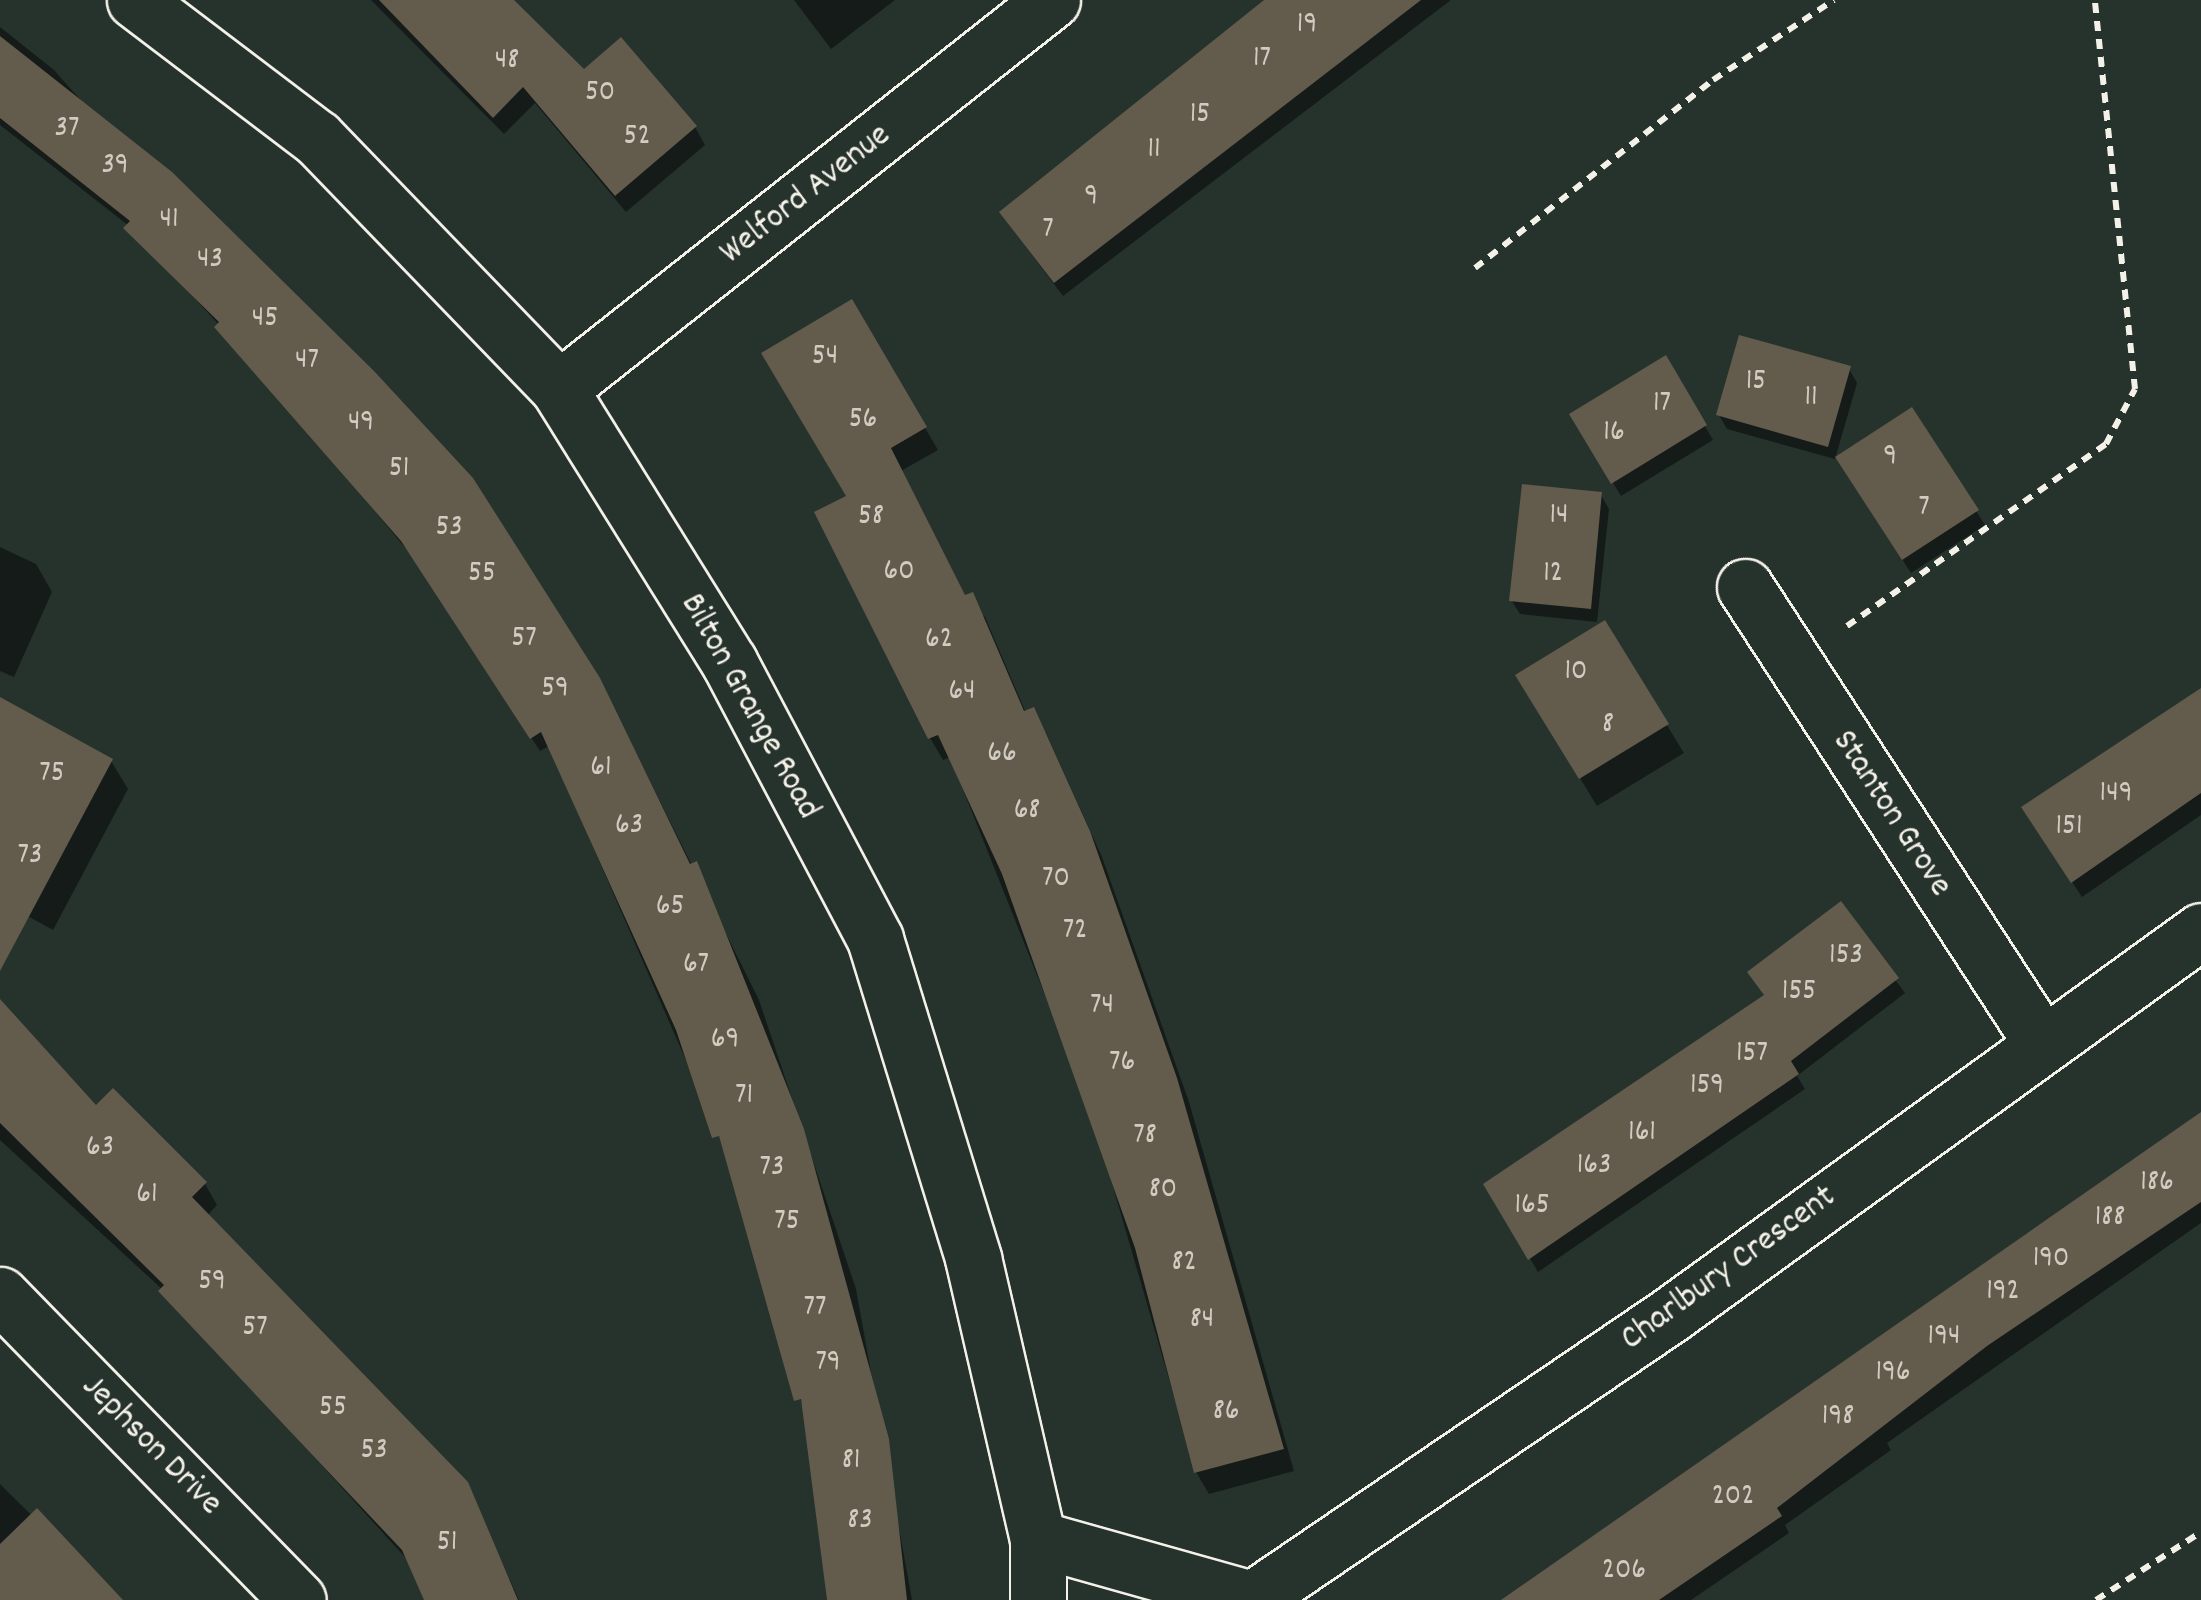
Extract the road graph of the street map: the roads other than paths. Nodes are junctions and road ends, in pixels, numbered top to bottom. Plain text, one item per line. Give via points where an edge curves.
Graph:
1 (135, 0) edge
2 (1052, 0) edge
3 (559, 390) junction
4 (1744, 588) dead end
5 (2201, 931) edge
6 (2040, 1040) junction
7 (0, 1296) edge
8 (1038, 1539) junction
9 (298, 1600) edge
10 (1038, 1600) edge
11 (1252, 1600) edge

1 - 3 street, Bilton Grange Road via 317,138
2 - 3 street, Welford Avenue
3 - 8 street, Bilton Grange Road via 729,662 875,939 973,1258
4 - 6 street, Stanton Grove
5 - 6 street, Charlbury Crescent
6 - 11 street, Charlbury Crescent via 1670,1315
7 - 9 street, Jephson Drive
8 - 10 street, Bilton Grange Road
8 - 11 street, Charlbury Crescent

